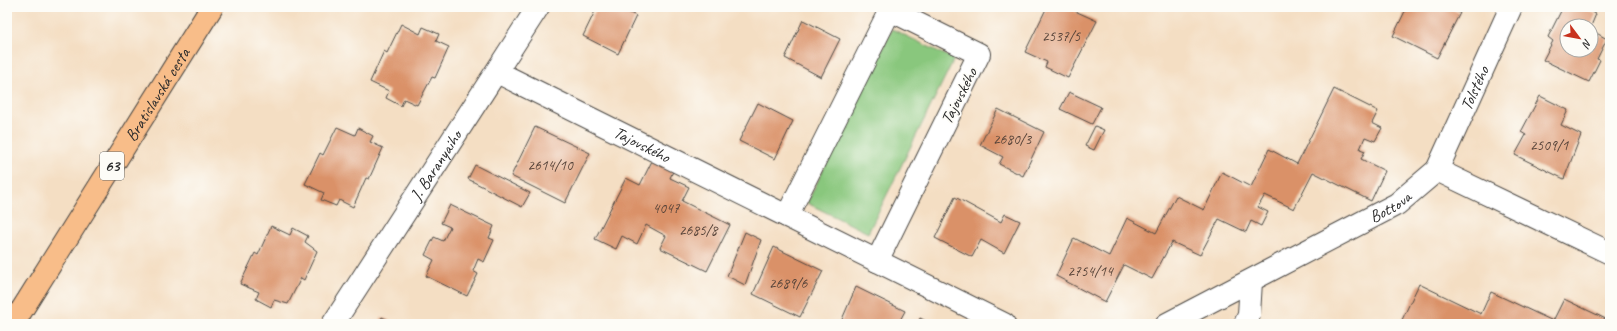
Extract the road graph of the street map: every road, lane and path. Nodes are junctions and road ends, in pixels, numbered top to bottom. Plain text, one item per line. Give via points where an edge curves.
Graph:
1 (212, 7) edge
2 (538, 7) edge
3 (1511, 7) edge
4 (497, 72) junction
5 (1437, 170) junction
6 (787, 216) junction
7 (1610, 253) edge
8 (876, 260) junction
9 (1251, 281) junction
10 (13, 324) edge
11 (333, 324) edge
12 (1004, 324) edge
13 (1167, 324) edge
14 (1245, 324) edge

1 - 10 main road, Bratislavská cesta / 63
2 - 4 street, J. Baranyaiho
3 - 5 street, Tolstého
4 - 6 street, Tajovského
4 - 11 street, J. Baranyaiho
5 - 7 street
5 - 9 street, Bottova via 1397,204
6 - 8 street, Tajovského
6 - 8 street, Tajovského via 890,10 979,54
8 - 12 street, Tajovského
9 - 13 street, Bottova
9 - 14 street via 1249,315

